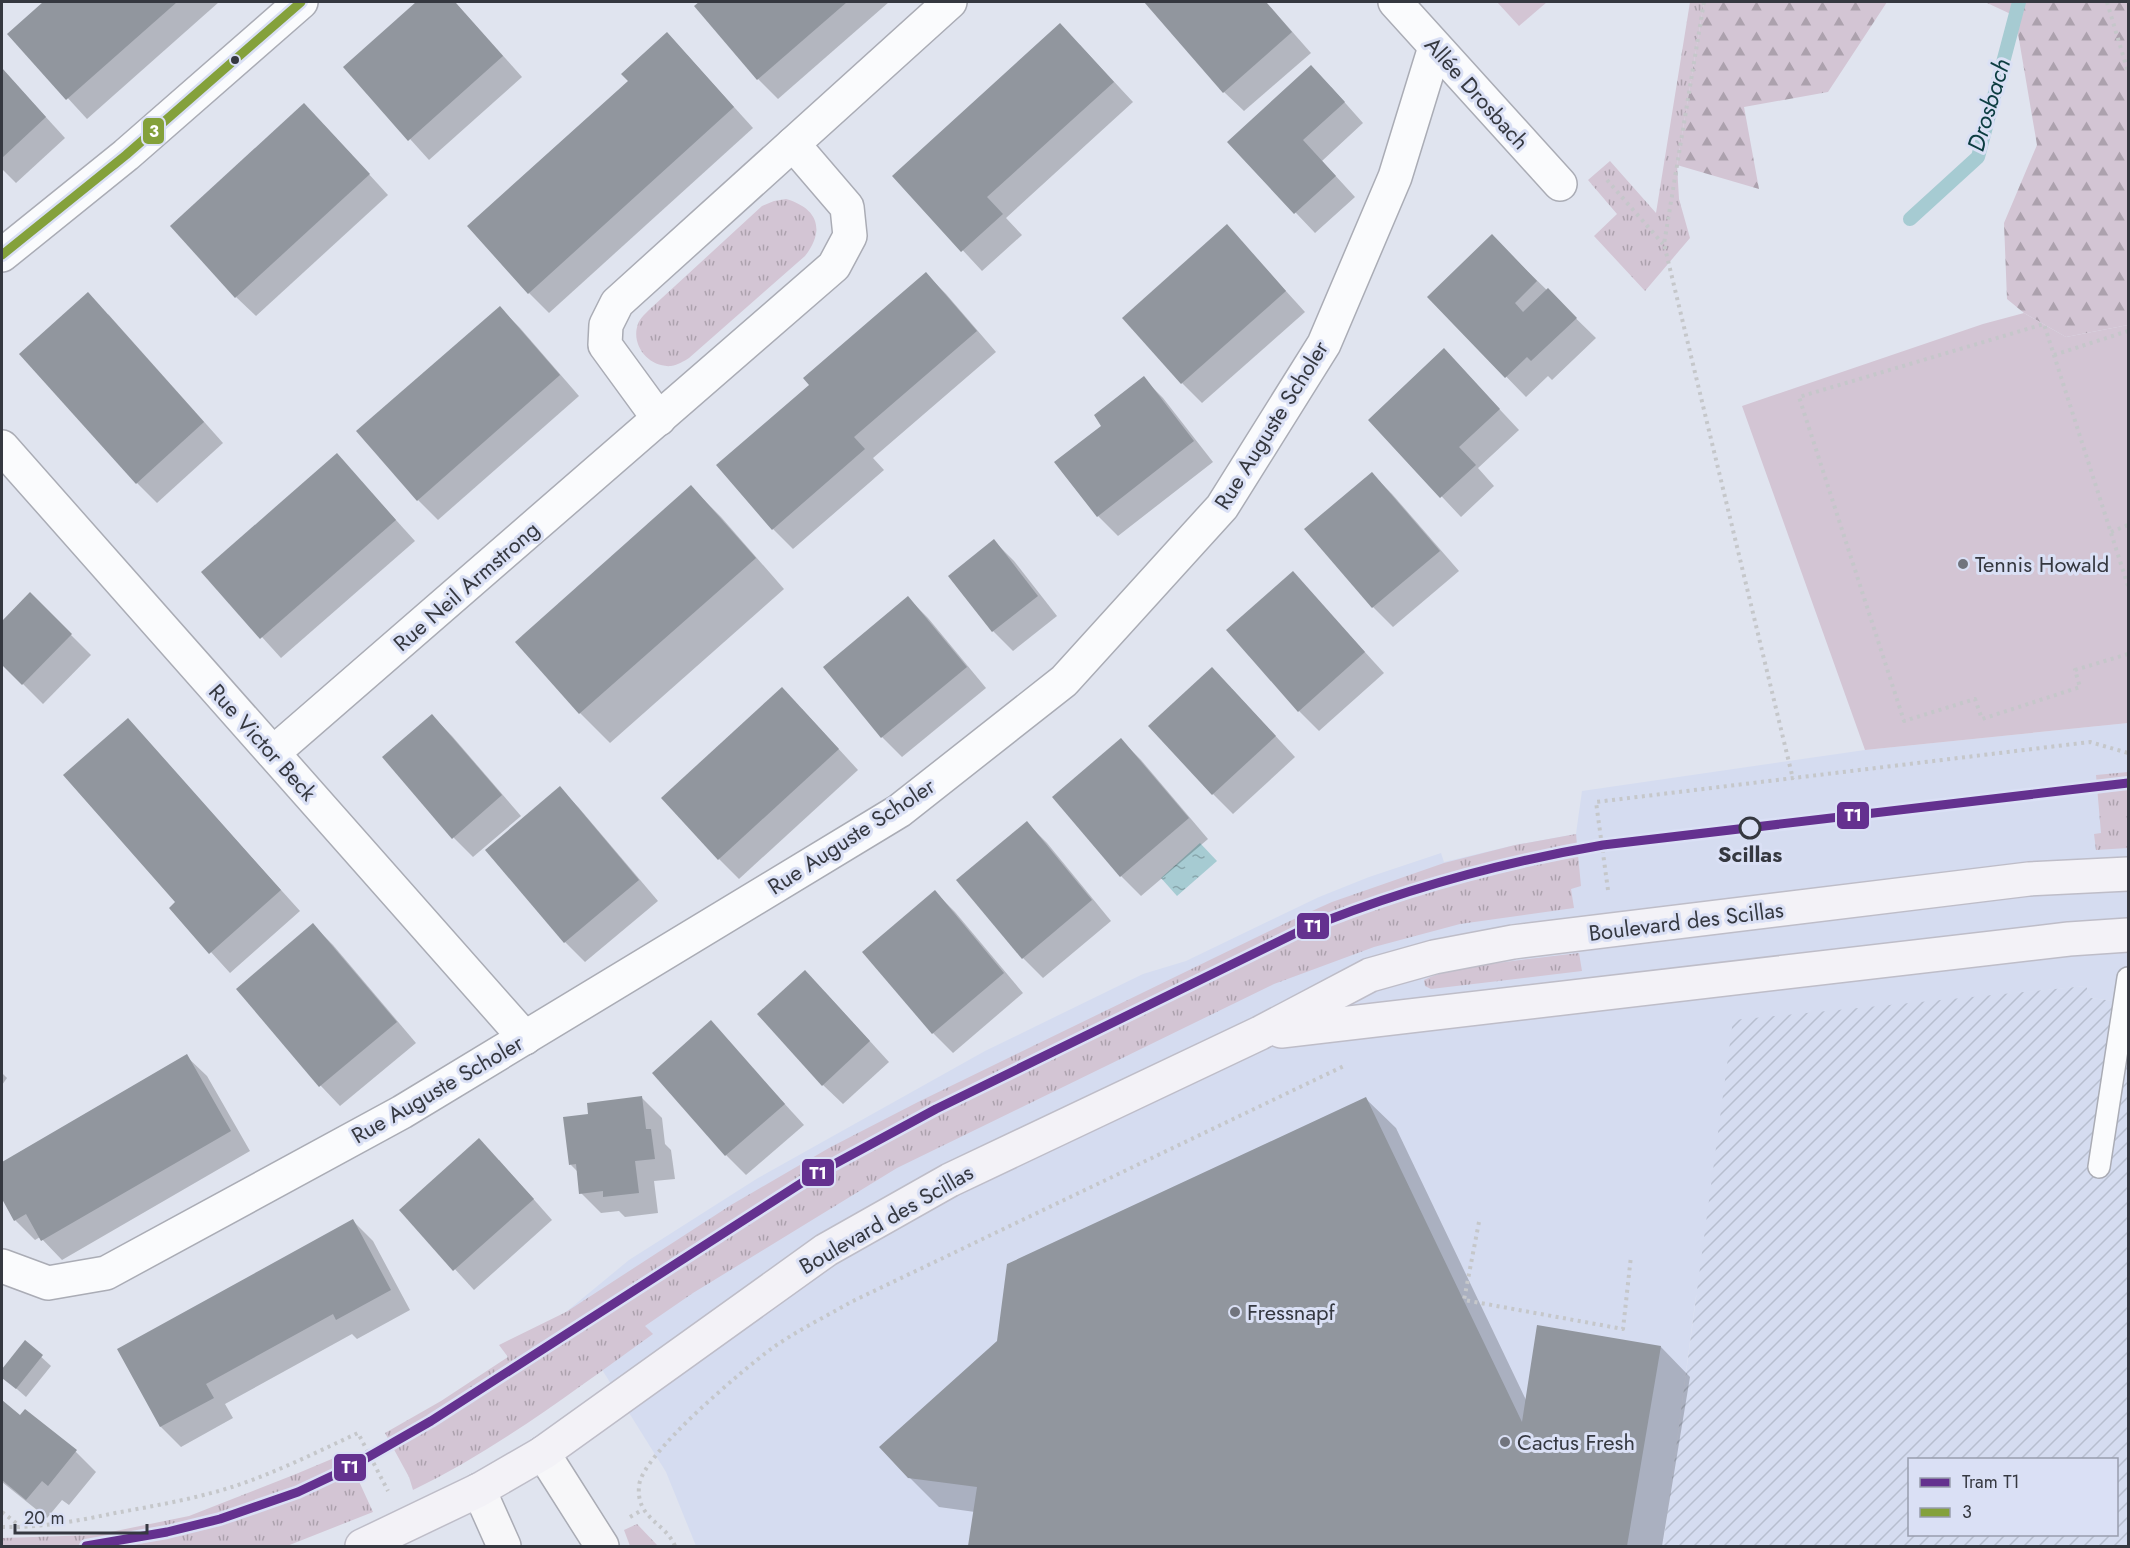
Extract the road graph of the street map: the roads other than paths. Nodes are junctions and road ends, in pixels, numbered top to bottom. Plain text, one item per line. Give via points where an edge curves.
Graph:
1 (301, 2) edge
2 (950, 2) edge
3 (1395, 2) edge
4 (1435, 47) junction
5 (793, 144) junction
6 (1560, 184) dead end
7 (2, 255) edge
8 (659, 419) junction
9 (2, 447) edge
10 (273, 753) junction
11 (2128, 874) edge
12 (2128, 935) edge
13 (2128, 978) edge
14 (1260, 1034) junction
15 (525, 1038) junction
16 (2099, 1167) dead end
17 (2, 1266) edge
18 (543, 1453) junction
19 (479, 1490) junction
20 (362, 1546) edge
21 (504, 1546) edge
22 (602, 1546) edge

1 - 7 street via 126,155
2 - 5 street
3 - 4 street, Allée Drosbach
4 - 6 street, Allée Drosbach
4 - 15 street, Rue Auguste Scholer via 1395,177 1324,344 1222,507 1064,681 899,811
5 - 8 street via 617,303 606,325 605,345
5 - 8 street, Rue Neil Armstrong via 848,207 850,236 834,266
8 - 10 street, Rue Neil Armstrong
9 - 10 street, Rue Victor Beck
10 - 15 street, Rue Victor Beck
11 - 14 main road, Boulevard des Scillas via 2029,879 1513,942 1434,957 1370,975
12 - 14 main road, Boulevard des Scillas
13 - 16 lane
14 - 18 main road, Boulevard des Scillas via 950,1180 826,1250
15 - 17 street, Rue Auguste Scholer via 402,1112 106,1273 48,1283
18 - 19 main road, Boulevard des Scillas
18 - 22 main road
19 - 20 main road, Boulevard des Scillas
19 - 21 main road

